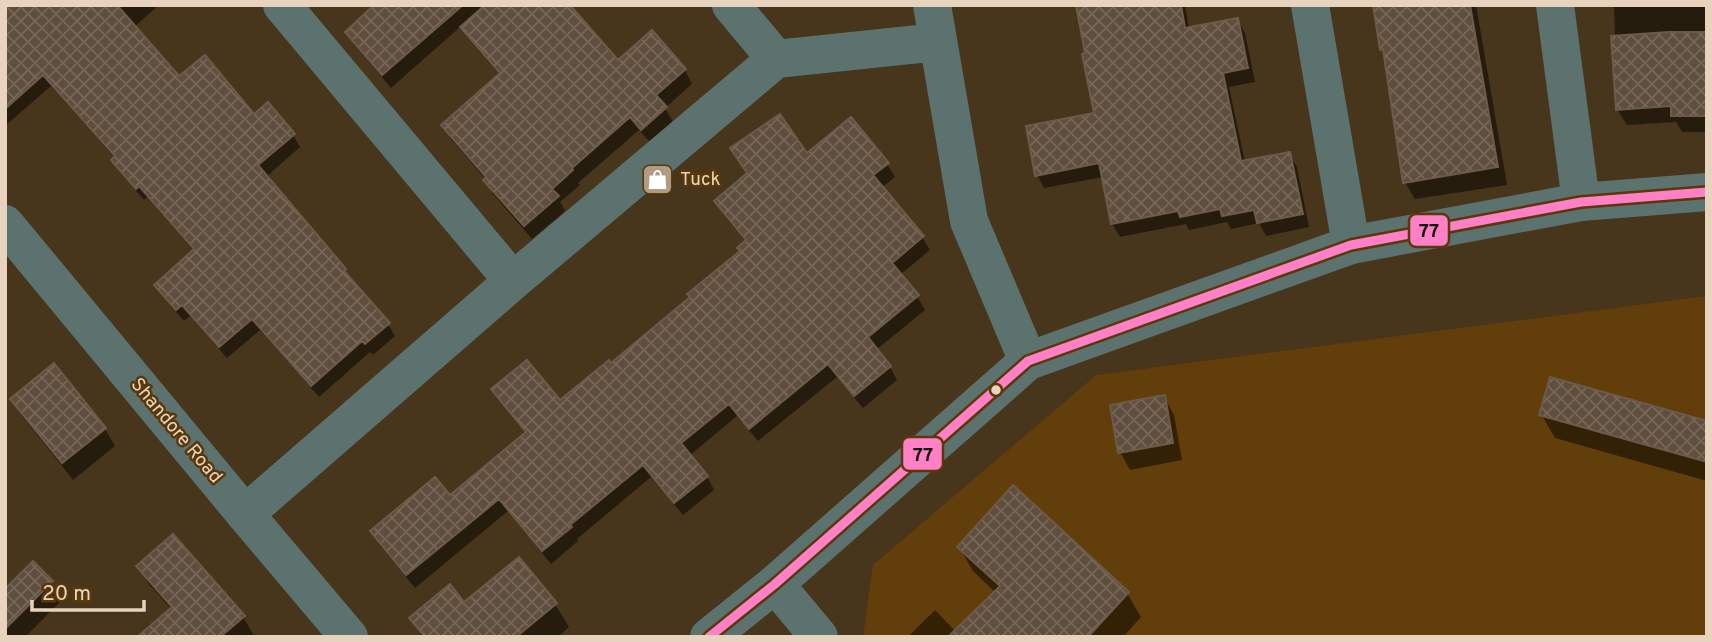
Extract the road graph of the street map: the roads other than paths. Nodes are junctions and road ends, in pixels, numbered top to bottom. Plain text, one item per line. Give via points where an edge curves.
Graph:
1 (282, 5) edge
2 (731, 5) edge
3 (1310, 5) edge
4 (1555, 5) edge
5 (935, 24) edge
6 (776, 59) junction
7 (1707, 192) edge
8 (1581, 202) junction
9 (5, 224) edge
10 (1351, 245) junction
11 (513, 281) junction
12 (1028, 361) junction
13 (245, 514) junction
14 (775, 584) junction
15 (349, 637) edge
16 (709, 637) edge
17 (819, 637) edge

1 - 11 street
2 - 6 street
3 - 10 street
4 - 8 street
5 - 6 street
5 - 12 street via 968,220
6 - 11 street
7 - 8 street
8 - 10 street
9 - 13 street, Shandore Road
10 - 12 street
11 - 13 street
12 - 14 street
13 - 15 street, Shandore Road
14 - 16 street
14 - 17 street

